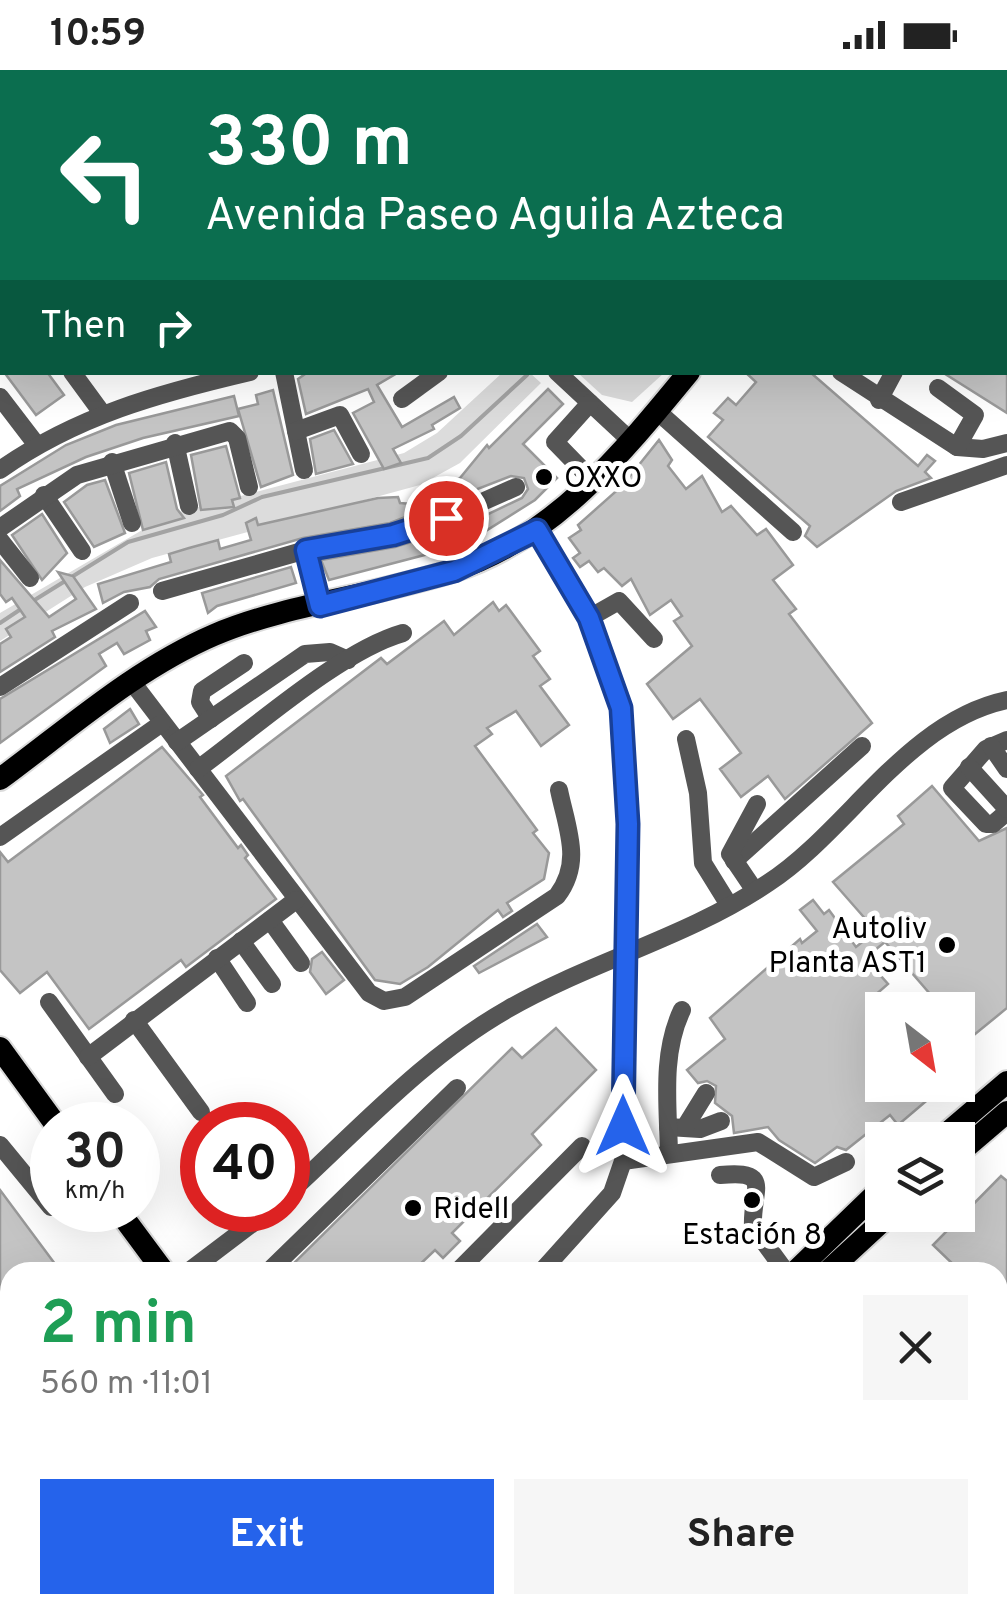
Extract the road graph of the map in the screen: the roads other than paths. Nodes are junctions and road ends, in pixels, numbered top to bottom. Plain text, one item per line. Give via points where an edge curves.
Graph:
1 (74, 375) edge
2 (166, 375) edge
3 (238, 375) edge
4 (285, 375) edge
5 (436, 375) edge
6 (560, 375) edge
7 (687, 375) edge
8 (845, 375) edge
9 (892, 375) edge
10 (938, 388) dead end
11 (176, 390) junction
12 (0, 397) edge
13 (402, 399) dead end
14 (879, 400) junction
15 (590, 403) junction
16 (657, 411) junction
17 (102, 412) junction
18 (296, 431) junction
19 (630, 440) junction
20 (175, 443) junction
21 (1007, 443) edge
22 (36, 444) junction
23 (957, 447) junction
24 (361, 454) dead end
25 (112, 462) junction
26 (1007, 464) edge
27 (0, 470) edge
28 (304, 470) dead end
29 (591, 480) junction
30 (249, 487) dead end
31 (516, 487) dead end
32 (44, 495) junction
33 (901, 502) dead end
34 (189, 506) dead end
35 (132, 523) dead end
36 (0, 528) edge
37 (537, 530) junction
38 (792, 532) dead end
39 (0, 540) edge
40 (306, 550) junction
41 (82, 551) dead end
42 (30, 578) dead end
43 (162, 591) dead end
44 (130, 603) dead end
45 (320, 606) junction
46 (589, 618) junction
47 (403, 633) dead end
48 (654, 639) dead end
49 (348, 660) junction
50 (244, 663) dead end
51 (132, 682) junction
52 (0, 688) edge
53 (1007, 700) edge
54 (210, 719) junction
55 (162, 722) junction
56 (686, 740) dead end
57 (177, 742) junction
58 (999, 743) edge
59 (862, 746) dead end
60 (968, 766) junction
61 (198, 769) junction
62 (1007, 769) edge
63 (0, 779) edge
64 (559, 790) dead end
65 (756, 804) dead end
66 (1007, 811) edge
67 (0, 837) edge
68 (734, 861) junction
69 (755, 890) junction
70 (296, 900) junction
71 (729, 905) junction
72 (270, 920) junction
73 (241, 941) junction
74 (624, 954) junction
75 (217, 958) junction
76 (301, 962) dead end
77 (272, 984) dead end
78 (49, 1002) dead end
79 (248, 1003) dead end
80 (682, 1010) dead end
81 (134, 1020) junction
82 (0, 1048) edge
83 (88, 1057) junction
84 (1007, 1082) edge
85 (457, 1088) dead end
86 (706, 1093) dead end
87 (115, 1094) dead end
88 (39, 1102) edge
89 (194, 1102) edge
90 (1007, 1112) edge
91 (722, 1121) dead end
92 (959, 1122) edge
93 (677, 1127) junction
94 (975, 1139) edge
95 (0, 1145) edge
96 (582, 1146) dead end
97 (668, 1153) junction
98 (623, 1162) junction
99 (846, 1162) dead end
100 (310, 1174) edge
101 (720, 1175) dead end
102 (30, 1181) edge
103 (865, 1204) edge
104 (134, 1232) edge
105 (241, 1232) edge
106 (870, 1232) edge
107 (157, 1262) edge
108 (201, 1262) edge
109 (278, 1262) edge
110 (468, 1262) edge
111 (551, 1262) edge
112 (779, 1262) edge
113 (805, 1262) edge
114 (838, 1262) edge

1 - 17 street
2 - 11 street
3 - 11 street
4 - 18 street
5 - 13 street
6 - 15 street
7 - 16 main road
8 - 14 street
9 - 14 street
10 - 23 street via 975,416
11 - 17 street
12 - 22 street
14 - 23 street
15 - 19 street
15 - 29 street via 555,442
16 - 19 main road
16 - 38 street
17 - 22 street
18 - 24 street via 340,415
18 - 28 street
19 - 29 main road
20 - 25 street
20 - 30 street via 230,431
20 - 34 street
21 - 23 street
22 - 27 street
25 - 32 street
25 - 35 street
26 - 33 street
29 - 37 main road
31 - 40 street via 393,535
32 - 36 street
32 - 41 street
37 - 45 main road via 454,571
37 - 46 street
39 - 42 street
40 - 43 street
40 - 45 street
44 - 52 street
45 - 51 main road via 216,634
46 - 48 street via 620,601
46 - 74 street via 621,708 628,824
47 - 49 street
49 - 54 street via 330,652 305,654
49 - 61 street
50 - 54 street via 202,691
51 - 55 street
51 - 63 main road
53 - 69 street via 938,730
54 - 57 street
55 - 57 street
55 - 67 street
56 - 71 street via 703,863
57 - 61 street
58 - 60 street
58 - 62 street
59 - 68 street
60 - 66 street
60 - 66 street via 952,790 988,824
61 - 70 street
64 - 70 street via 572,854 571,878 558,896 405,998 384,1001 368,993
65 - 68 street via 730,849
68 - 69 street
69 - 71 street
70 - 72 street
71 - 74 street
72 - 73 street
72 - 76 street
73 - 75 street
73 - 77 street
74 - 98 street
74 - 100 street via 510,1008 453,1044
75 - 79 street
75 - 81 street
78 - 83 street
80 - 93 street via 669,1046
81 - 83 street
81 - 89 street
82 - 88 main road
83 - 87 street
84 - 92 main road
85 - 109 street
86 - 93 street
90 - 94 main road
91 - 93 street via 700,1129
93 - 97 street
95 - 102 street
96 - 110 street
97 - 98 street
97 - 99 street via 758,1142 814,1177
98 - 111 street via 612,1194
101 - 112 street via 746,1172 754,1178 753,1227
103 - 113 main road
104 - 107 main road
105 - 108 street
106 - 114 main road

